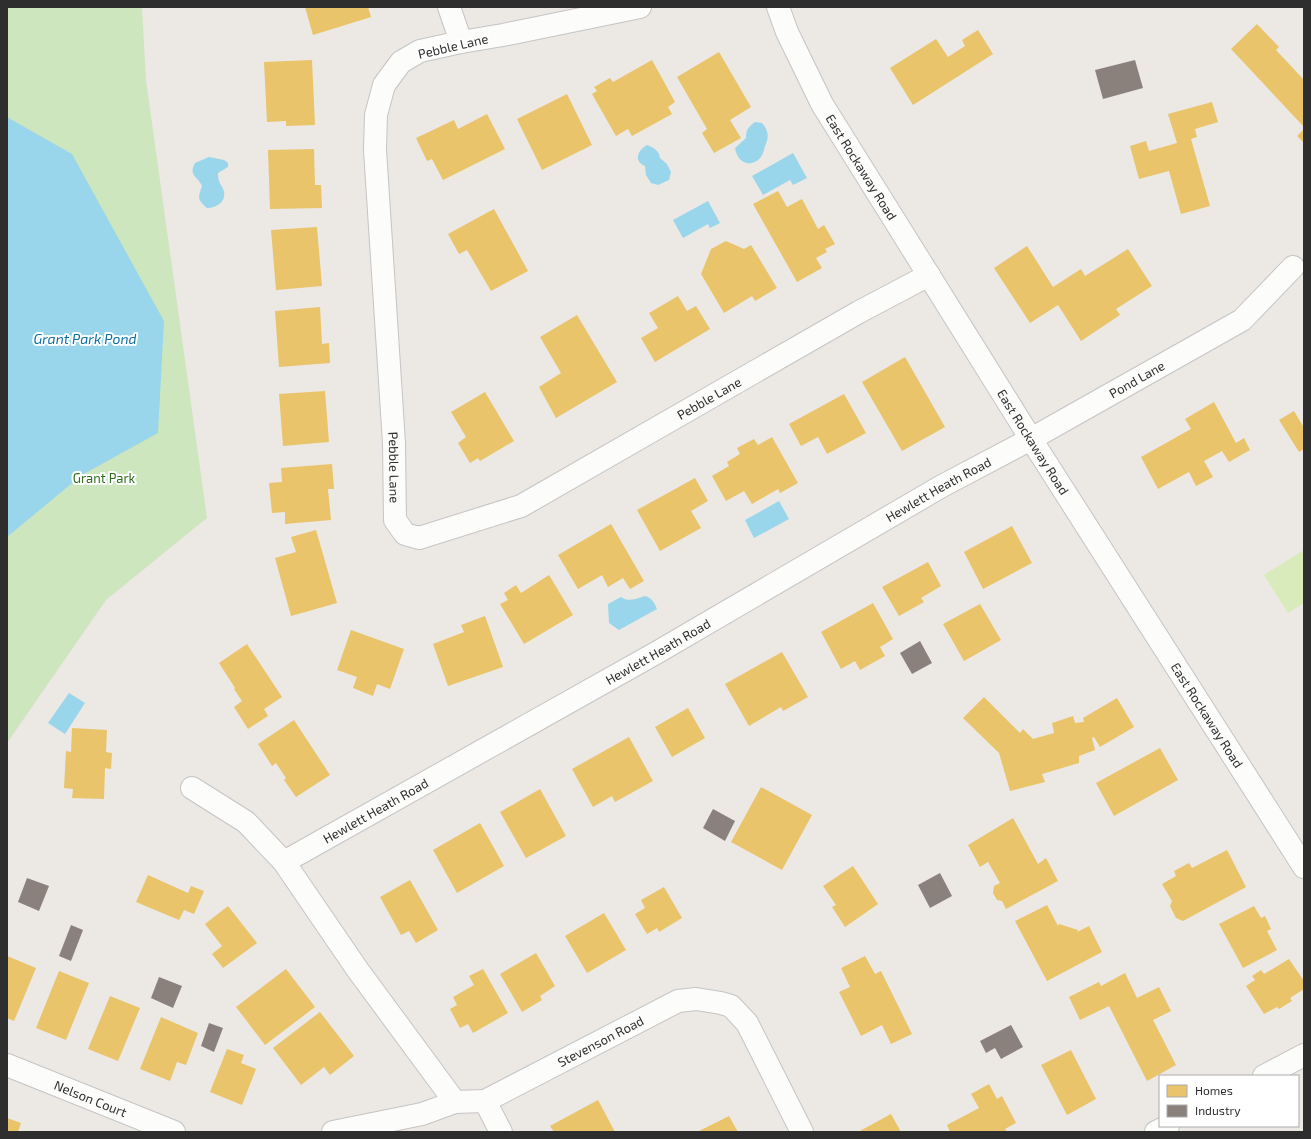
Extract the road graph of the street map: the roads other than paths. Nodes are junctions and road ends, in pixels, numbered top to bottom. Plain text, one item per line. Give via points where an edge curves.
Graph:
1 (449, 7) edge
2 (640, 7) edge
3 (778, 7) edge
4 (461, 42) junction
5 (1293, 267) dead end
6 (929, 275) junction
7 (1031, 439) junction
8 (192, 788) dead end
9 (284, 862) junction
10 (1304, 867) edge
11 (1304, 1055) edge
12 (7, 1065) edge
13 (1266, 1075) edge
14 (485, 1101) junction
15 (455, 1102) junction
16 (1166, 1127) edge
17 (174, 1132) edge
18 (333, 1132) edge
19 (501, 1132) edge
20 (802, 1132) edge
21 (1156, 1132) edge

1 - 4 street
2 - 4 street, Pebble Lane
3 - 6 street, East Rockaway Road via 787,32 822,104
4 - 6 street, Pebble Lane via 420,51 401,62 384,85 376,115 375,150 394,442 395,520 405,534 419,538 521,506 859,312
5 - 7 street, Pond Lane via 1242,320
6 - 7 street, East Rockaway Road
7 - 9 street, Hewlett Heath Road via 942,486 656,653
7 - 10 street, East Rockaway Road
8 - 9 street via 246,822
9 - 15 street via 357,969
11 - 13 street
12 - 17 street, Nelson Court
14 - 15 street, Stevenson Road
14 - 19 street
14 - 20 street, Stevenson Road via 678,1001 696,999 730,1006 747,1023
15 - 18 street, Stevenson Road via 422,1114
16 - 21 street

